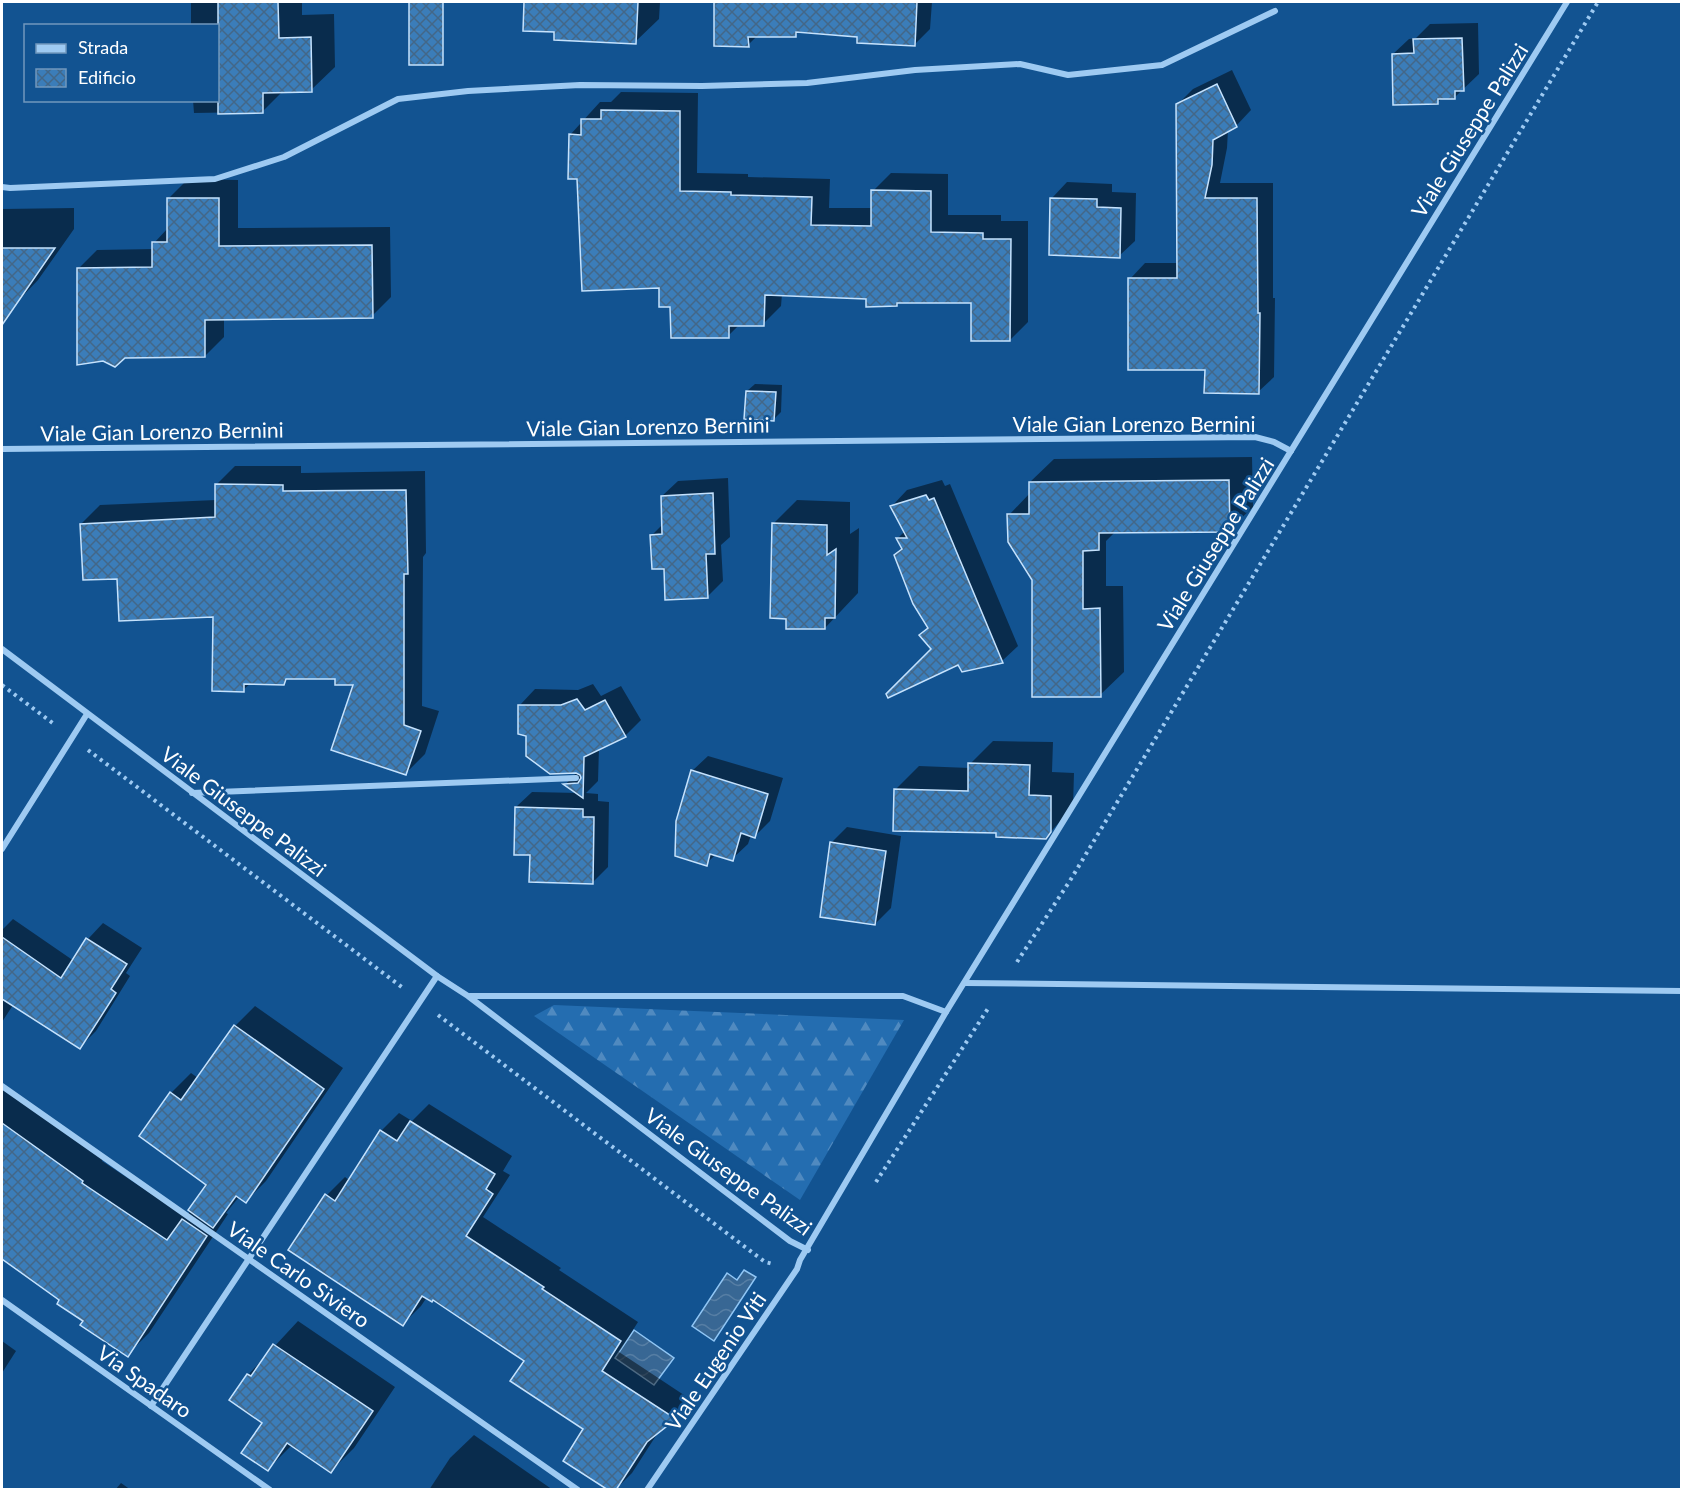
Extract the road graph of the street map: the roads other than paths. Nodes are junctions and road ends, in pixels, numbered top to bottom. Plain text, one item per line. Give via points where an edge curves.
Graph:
1 (1567, 2) edge
2 (1275, 11) dead end
3 (2, 187) edge
4 (2, 448) edge
5 (1291, 451) junction
6 (2, 649) edge
7 (87, 714) junction
8 (576, 778) dead end
9 (192, 793) junction
10 (2, 849) edge
11 (437, 976) junction
12 (965, 983) junction
13 (1682, 991) edge
14 (468, 996) junction
15 (946, 1012) junction
16 (2, 1086) edge
17 (808, 1250) junction
18 (248, 1259) junction
19 (2, 1300) edge
20 (151, 1406) junction
21 (270, 1490) edge
22 (578, 1490) edge
23 (647, 1490) edge

1 - 5 street, Viale Giuseppe Palizzi
2 - 3 street via 1162,65 1068,75 1020,64 915,70 807,83 580,85 468,91 398,99 284,158 215,179
4 - 5 street, Viale Gian Lorenzo Bernini via 1255,437
5 - 12 street, Viale Giuseppe Palizzi
6 - 7 street, Viale Giuseppe Palizzi
7 - 9 street, Viale Giuseppe Palizzi
7 - 10 street
8 - 9 street
9 - 11 street, Viale Giuseppe Palizzi
11 - 14 street, Viale Giuseppe Palizzi
11 - 18 street
12 - 13 street
12 - 15 street, Viale Giuseppe Palizzi
14 - 15 street via 903,996
14 - 17 street, Viale Giuseppe Palizzi via 790,1241
15 - 17 street, Viale Giuseppe Palizzi
16 - 18 street, Viale Carlo Siviero
17 - 23 street, Viale Eugenio Viti
18 - 20 street
18 - 22 street, Viale Carlo Siviero
19 - 20 street, Via Spadaro
20 - 21 street, Via Spadaro

